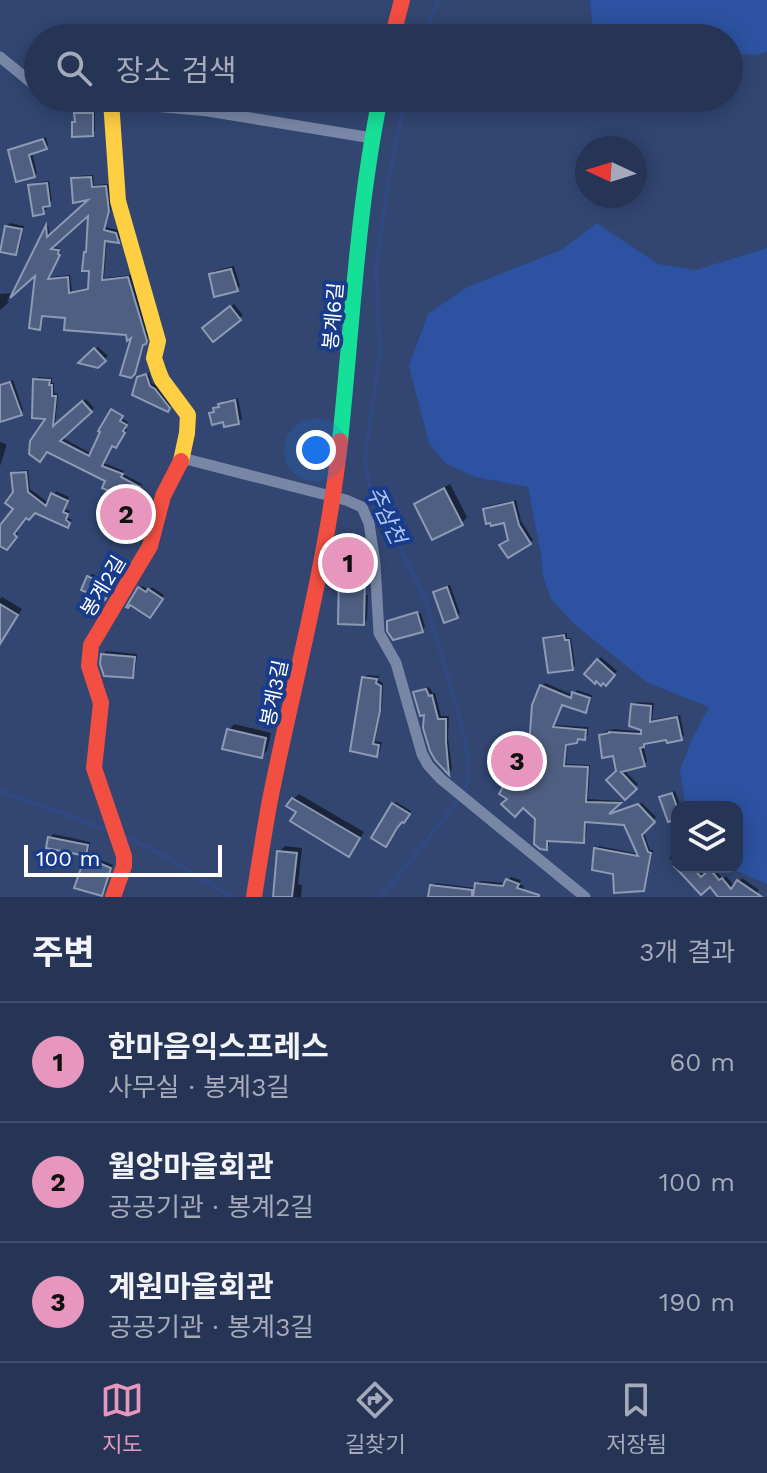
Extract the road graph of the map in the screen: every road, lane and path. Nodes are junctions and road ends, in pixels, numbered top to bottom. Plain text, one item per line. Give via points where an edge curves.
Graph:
1 (402, 0) edge
2 (396, 24) edge
3 (0, 57) edge
4 (24, 77) edge
5 (112, 112) edge
6 (214, 112) edge
7 (377, 112) edge
8 (372, 138) junction
9 (182, 458) junction
10 (334, 497) junction
11 (113, 897) edge
12 (254, 897) edge
13 (585, 897) edge

1 - 2 street
3 - 4 street
5 - 9 street, 봉계2길 via 118,201 158,341 154,358 162,380 188,415
6 - 8 street
7 - 8 street, 봉계6길
8 - 10 street, 봉계6길
9 - 10 street
9 - 11 street, 봉계2길 via 166,488 150,546 89,652 101,703 94,768 123,850 124,866
10 - 12 street, 봉계3길
10 - 13 street via 365,511 379,633 396,663 431,769

